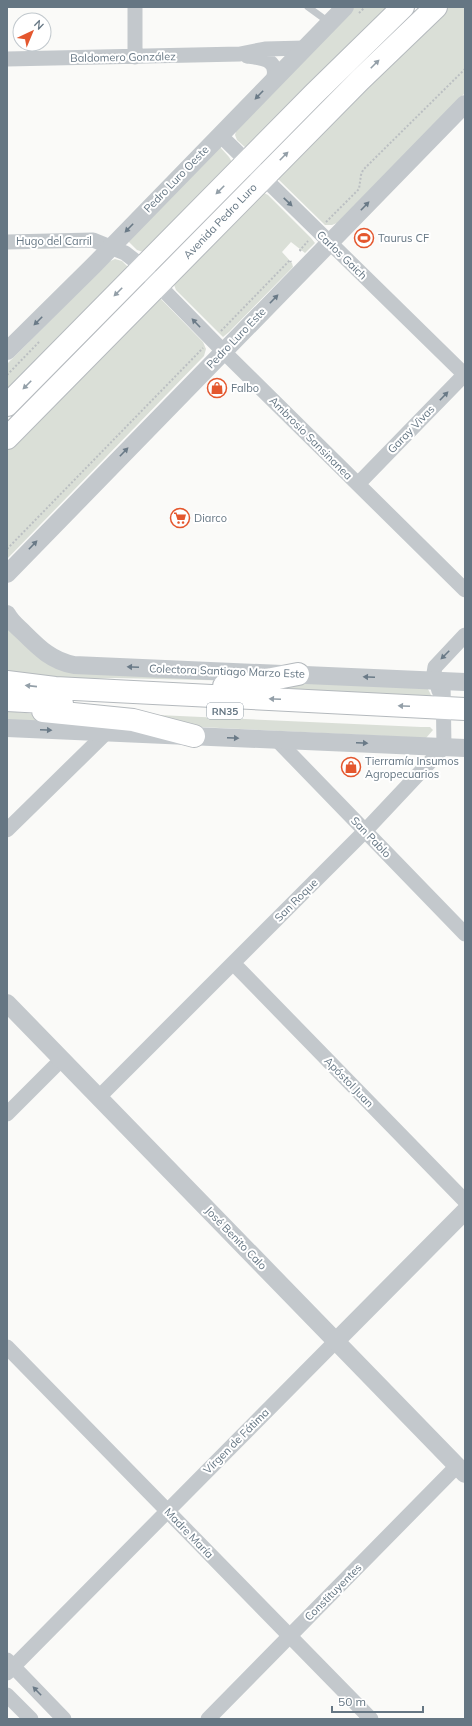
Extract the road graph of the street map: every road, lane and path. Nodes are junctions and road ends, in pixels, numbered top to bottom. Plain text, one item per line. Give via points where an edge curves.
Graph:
1 (135, 7) edge
2 (308, 7) edge
3 (345, 7) edge
4 (403, 7) edge
5 (436, 7) edge
6 (330, 23) junction
7 (305, 48) junction
8 (240, 54) junction
9 (135, 57) junction
10 (7, 60) edge
11 (465, 69) edge
12 (273, 80) junction
13 (465, 104) edge
14 (220, 135) junction
15 (247, 162) junction
16 (263, 178) junction
17 (324, 224) dead end
18 (311, 238) dead end
19 (7, 242) edge
20 (329, 243) junction
21 (111, 247) junction
22 (302, 252) dead end
23 (292, 263) dead end
24 (143, 268) junction
25 (158, 284) junction
26 (219, 333) dead end
27 (205, 346) dead end
28 (7, 351) edge
29 (223, 351) junction
30 (465, 375) edge
31 (7, 405) edge
32 (7, 438) edge
33 (358, 484) junction
34 (7, 549) edge
35 (7, 574) edge
36 (465, 590) edge
37 (7, 614) edge
38 (465, 635) edge
39 (298, 674) junction
40 (439, 680) junction
41 (7, 682) edge
42 (465, 682) edge
43 (55, 688) junction
44 (7, 700) edge
45 (7, 703) edge
46 (465, 709) edge
47 (444, 716) junction
48 (465, 724) edge
49 (7, 728) edge
50 (107, 732) junction
51 (194, 736) junction
52 (276, 740) junction
53 (444, 746) junction
54 (465, 748) edge
55 (7, 830) edge
56 (365, 831) junction
57 (465, 934) edge
58 (233, 963) junction
59 (7, 1003) edge
60 (62, 1059) junction
61 (99, 1097) junction
62 (7, 1114) edge
63 (465, 1201) edge
64 (465, 1211) edge
65 (336, 1341) junction
66 (7, 1347) edge
67 (461, 1470) edge
68 (167, 1511) junction
69 (289, 1636) junction
70 (9, 1667) edge
71 (7, 1695) edge
72 (31, 1719) edge
73 (64, 1719) edge
74 (208, 1719) edge
75 (371, 1719) edge

1 - 9 street
2 - 6 lane
3 - 6 street, Pedro Luro Oeste
4 - 15 main road, Avenida Pedro Luro
16 -> 5 main road, Avenida Pedro Luro
6 - 7 street, Pedro Luro Oeste
7 - 8 street, Baldomero González via 265,49
7 - 12 street, Pedro Luro Oeste
8 - 9 street, Baldomero González
8 - 12 street, Baldomero González via 270,62 275,70
9 - 10 street, Baldomero González
11 - 17 path via 363,170 359,189
12 -> 14 street, Pedro Luro Oeste
20 -> 13 street, Pedro Luro Este
14 - 15 street, Carlos Gaich
14 -> 21 street, Pedro Luro Oeste
15 - 16 street, Carlos Gaich
15 -> 24 main road, Avenida Pedro Luro
16 -> 20 street, Carlos Gaich
16 - 25 main road, Avenida Pedro Luro
18 - 22 path via 300,250
19 - 21 street, Hugo del Carril via 91,240
29 -> 20 street, Pedro Luro Este
20 - 30 street, Carlos Gaich
21 - 24 street, Hugo del Carril via 129,256
21 -> 28 street, Pedro Luro Oeste
23 - 26 path via 290,260
24 - 25 street, Hugo del Carril
24 -> 31 main road, Avenida Pedro Luro
29 -> 25 street, Ambrosio Sansinanea
25 - 32 main road, Avenida Pedro Luro
27 - 34 path
29 - 33 street, Ambrosio Sansinanea
35 -> 29 street, Pedro Luro Este
33 -> 30 street, Garay Vivas
33 - 36 street, Ambrosio Sansinanea
39 -> 37 street, Colectora Santiago Marzo Este via 69,664 56,660 44,652
38 -> 40 street via 437,664 434,671
40 -> 39 street, Colectora Santiago Marzo Este
39 - 43 main road via 233,686 121,683
40 - 42 street, Colectora Santiago Marzo Este
40 - 47 street
43 -> 41 main road, RN35
47 -> 43 main road, RN35
44 - 47 main road, RN35
45 - 51 main road via 44,711 133,720
46 - 47 main road, RN35
47 - 48 main road, RN35
47 - 53 street
49 -> 50 street
50 - 51 street
50 - 55 street
51 -> 52 street
52 -> 53 street
52 - 56 street, San Pablo
53 - 54 street
53 - 56 street, San Roque
56 - 57 street, San Pablo
56 - 58 street, San Roque
58 - 61 street, San Roque
58 - 63 street, Apóstol Juan
59 - 60 street, José Benito Calo
60 - 61 street, José Benito Calo
60 - 62 street
61 - 65 street, José Benito Calo
64 - 65 street, Vírgen de Fátima
65 - 67 street, José Benito Calo
65 - 68 street, Vírgen de Fátima
66 - 68 street, Madre María
67 - 69 street, Constituyentes
68 - 69 street, Madre María
68 - 70 street, Vírgen de Fátima
69 - 74 street, Constituyentes
69 - 75 street, Madre María
73 -> 70 street
71 - 72 street

